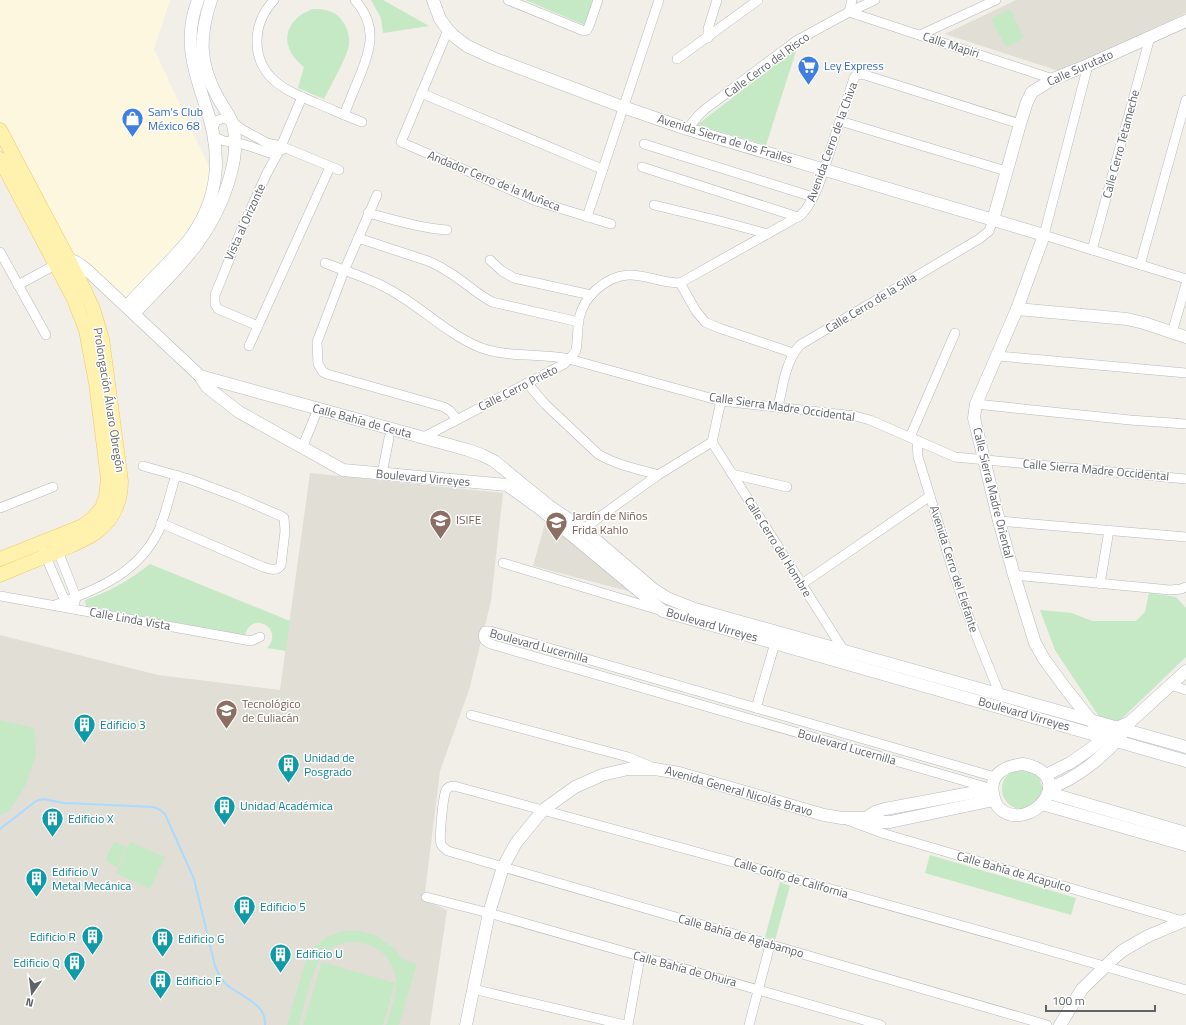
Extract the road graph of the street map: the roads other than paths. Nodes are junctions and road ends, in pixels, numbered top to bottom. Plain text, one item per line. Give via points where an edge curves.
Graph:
1 (198, 0) edge
2 (211, 0) edge
3 (274, 0) edge
4 (355, 0) edge
5 (433, 0) edge
6 (508, 0) edge
7 (598, 0) edge
8 (659, 0) edge
9 (717, 0) edge
10 (758, 0) edge
11 (852, 0) edge
12 (875, 0) edge
13 (996, 0) edge
14 (849, 12) junction
15 (1186, 21) edge
16 (448, 30) junction
17 (920, 35) junction
18 (1150, 37) junction
19 (708, 38) junction
20 (677, 59) dead end
21 (1088, 65) junction
22 (1053, 79) junction
23 (421, 93) junction
24 (302, 97) junction
25 (1186, 100) edge
26 (622, 107) junction
27 (344, 115) junction
28 (840, 120) junction
29 (232, 121) junction
30 (362, 122) dead end
31 (1020, 124) junction
32 (687, 128) junction
33 (0, 130) edge
34 (214, 132) junction
35 (235, 142) junction
36 (644, 144) dead end
37 (283, 148) junction
38 (0, 159) edge
39 (330, 167) junction
40 (642, 167) dead end
41 (602, 169) junction
42 (339, 170) dead end
43 (824, 170) junction
44 (1006, 171) junction
45 (377, 195) dead end
46 (813, 198) junction
47 (654, 205) dead end
48 (368, 213) junction
49 (587, 217) junction
50 (798, 217) junction
51 (993, 220) junction
52 (611, 224) dead end
53 (447, 230) dead end
54 (768, 234) junction
55 (1044, 235) junction
56 (358, 238) junction
57 (1092, 250) junction
58 (0, 252) edge
59 (490, 260) dead end
60 (62, 262) junction
61 (325, 263) dead end
62 (1140, 265) junction
63 (344, 271) junction
64 (1186, 279) edge
65 (681, 282) junction
66 (1186, 284) edge
67 (18, 285) junction
68 (591, 295) junction
69 (131, 310) junction
70 (1017, 310) junction
71 (579, 322) junction
72 (258, 326) junction
73 (1172, 332) junction
74 (955, 333) dead end
75 (46, 335) dead end
76 (1186, 338) edge
77 (249, 346) dead end
78 (793, 353) junction
79 (998, 356) junction
80 (569, 359) junction
81 (1186, 373) edge
82 (200, 376) junction
83 (527, 383) junction
84 (722, 401) junction
85 (976, 404) junction
86 (778, 407) junction
87 (318, 409) junction
88 (457, 419) junction
89 (1186, 424) edge
90 (389, 438) dead end
91 (422, 438) junction
92 (913, 439) junction
93 (712, 442) junction
94 (302, 448) junction
95 (985, 460) junction
96 (143, 466) dead end
97 (382, 474) junction
98 (732, 474) junction
99 (176, 475) junction
100 (658, 475) junction
101 (1186, 478) edge
102 (53, 487) dead end
103 (787, 487) dead end
104 (930, 496) junction
105 (0, 508) edge
106 (999, 521) junction
107 (162, 523) junction
108 (583, 529) junction
109 (1109, 530) junction
110 (1186, 537) edge
111 (46, 540) junction
112 (52, 554) junction
113 (0, 559) edge
114 (503, 563) dead end
115 (0, 575) edge
116 (1014, 575) junction
117 (637, 582) junction
118 (802, 584) junction
119 (1100, 584) junction
120 (1186, 587) edge
121 (0, 596) edge
122 (76, 597) junction
123 (667, 598) joint
124 (65, 601) junction
125 (55, 605) junction
126 (74, 609) junction
127 (663, 611) junction
128 (260, 636) dead end
129 (775, 643) junction
130 (844, 651) junction
131 (1186, 671) edge
132 (1171, 685) junction
133 (1186, 690) edge
134 (1000, 695) junction
135 (756, 708) junction
136 (471, 715) dead end
137 (1092, 721) junction
138 (1125, 727) junction
139 (1111, 739) junction
140 (1186, 747) edge
141 (1186, 761) edge
142 (655, 769) junction
143 (1046, 775) junction
144 (995, 777) junction
145 (993, 794) junction
146 (1047, 795) junction
147 (543, 810) junction
148 (842, 818) junction
149 (1186, 833) edge
150 (441, 841) joint
151 (1186, 845) edge
152 (503, 867) junction
153 (426, 897) dead end
154 (489, 913) junction
155 (1185, 921) edge
156 (770, 945) junction
157 (640, 957) junction
158 (1105, 966) junction
159 (473, 989) junction
160 (758, 990) junction
161 (1186, 990) edge
162 (466, 1025) edge
163 (625, 1025) edge
164 (628, 1025) edge
165 (749, 1025) edge
166 (881, 1025) edge
167 (1047, 1025) edge
168 (1060, 1025) edge

1 - 34 street via 192,22 190,53
2 - 29 street via 203,35 203,60 213,88
3 - 24 street via 264,13 258,28 259,57 266,72 276,83
4 - 27 street via 368,22 370,43 368,55
5 - 16 street, Avenida Sierra de los Frailes via 440,19
6 - 7 street via 584,31 589,26
8 - 26 street
9 - 19 street via 709,25
10 - 19 street
11 - 14 street
12 - 14 street, Calle Cerro del Risco
13 - 17 street
14 - 17 street, Calle Mapiri
14 - 32 street, Calle Cerro del Risco via 796,41 701,113
15 - 18 street, Calle Surutato
16 - 23 street
16 - 26 street, Avenida Sierra de los Frailes via 467,46 487,55
17 - 22 street, Calle Mapiri
18 - 21 street, Calle Surutato
18 - 57 street, Calle Cerro Tetameche
19 - 20 street
21 - 22 street, Calle Surutato
21 - 55 street
22 - 31 street, Calle Surutato via 1029,96
23 - 41 street
23 - 49 street, Andador Cerro de la Muñeca via 401,142 536,201
24 - 27 street
24 - 37 street, Vista al Orizonte
25 - 62 street
26 - 32 street, Avenida Sierra de los Frailes
26 - 41 street
27 - 30 street
28 - 31 street, Avenida Cerro de la Chiva via 857,74
28 - 43 street, Avenida Cerro de la Chiva
28 - 44 street
29 - 34 street via 219,118 216,120
29 - 35 street
29 - 37 street via 267,143
31 - 44 street, Calle Surutato
32 - 43 street, Avenida Sierra de los Frailes
33 - 60 main road, Prolongación Álvaro Obregón
34 - 35 street via 224,141
34 - 69 street via 217,153 215,180 204,216 186,243
35 - 37 street via 270,153
35 - 69 street via 229,182 212,223 190,254
36 - 46 street
37 - 39 street
37 - 72 street, Vista al Orizonte via 267,173 215,295 218,310
38 - 60 main road, Prolongación Álvaro Obregón
39 - 42 street
39 - 72 street
40 - 50 street
41 - 49 street
43 - 46 street, Avenida Cerro de la Chiva
43 - 51 street, Avenida Sierra de los Frailes
44 - 51 street, Calle Surutato
45 - 48 street
46 - 50 street, Avenida Cerro de la Chiva via 808,208
47 - 54 street
48 - 53 street via 402,223
48 - 56 street
49 - 52 street, Andador Cerro de la Muñeca
50 - 54 street, Avenida Cerro de la Chiva
51 - 55 street, Avenida Sierra de los Frailes
51 - 78 street, Calle Cerro de la Silla via 989,231 979,239 800,345
54 - 65 street, Avenida Cerro de la Chiva
55 - 57 street
55 - 70 street, Calle Sierra Madre Oriental
56 - 63 street
56 - 71 street via 446,270 492,302
57 - 62 street
58 - 67 street
59 - 68 street via 502,272 514,278
60 - 67 street
60 - 69 street, Calle Bahía de Ceuta via 75,261
60 - 111 main road, Prolongación Álvaro Obregón via 86,330 96,383 108,479 104,503 93,518 83,526
60 - 112 main road, Prolongación Álvaro Obregón via 93,309 102,339 121,471 121,488 114,510 104,525 91,536
61 - 63 street, Calle Sierra Madre Occidental
62 - 64 street
63 - 80 street, Calle Sierra Madre Occidental via 364,277 393,291 458,336 479,347 506,353
63 - 88 street via 317,342 317,360 323,372 444,407
65 - 68 street, Calle Cerro Prieto via 670,283 629,275 610,281
65 - 78 street via 696,311 705,322
66 - 73 street
67 - 75 street
68 - 71 street, Calle Cerro Prieto via 585,302
69 - 82 street, Calle Bahía de Ceuta
70 - 73 street via 1127,319
70 - 79 street, Calle Sierra Madre Oriental
71 - 80 street, Calle Cerro Prieto via 576,351
72 - 77 street
73 - 76 street
74 - 92 street
78 - 86 street, Calle Cerro de la Silla via 787,366
79 - 81 street
79 - 85 street, Calle Sierra Madre Oriental
80 - 83 street, Calle Cerro Prieto
80 - 84 street, Calle Sierra Madre Occidental
82 - 87 street, Calle Bahía de Ceuta
82 - 94 street, Boulevard Virreyes via 207,387 230,405
83 - 88 street, Calle Cerro Prieto
83 - 100 street via 545,404 598,454 622,465
84 - 86 street, Calle Sierra Madre Occidental
84 - 93 street
85 - 89 street
85 - 95 street, Calle Sierra Madre Oriental via 974,418
86 - 92 street, Calle Sierra Madre Occidental via 856,416
87 - 91 street, Calle Bahía de Ceuta
87 - 94 street
88 - 91 street, Calle Cerro Prieto
90 - 97 street
91 - 108 street, Calle Bahía de Ceuta via 478,453 494,461 549,506
92 - 95 street, Calle Sierra Madre Occidental via 955,457
92 - 104 street, Avenida Cerro del Elefante
93 - 98 street, Calle Cerro del Hombre
93 - 100 street
94 - 97 street, Boulevard Virreyes via 343,470
95 - 101 street, Calle Sierra Madre Occidental
95 - 106 street, Calle Sierra Madre Oriental
96 - 99 street
97 - 117 street, Boulevard Virreyes via 507,485
98 - 103 street
98 - 118 street, Calle Cerro del Hombre
99 - 107 street
99 - 107 street via 230,494 284,518 282,560 279,567 274,569 263,567
100 - 108 street
102 - 105 street
104 - 118 street
104 - 134 street, Avenida Cerro del Elefante via 968,615
106 - 109 street
106 - 116 street, Calle Sierra Madre Oriental
107 - 122 street via 146,549 126,571 107,584
108 - 117 street, Calle Bahía de Ceuta
109 - 110 street
109 - 119 street
111 - 112 street
111 - 112 street
111 - 113 main road, Prolongación Álvaro Obregón
112 - 115 main road, Prolongación Álvaro Obregón
112 - 122 street
112 - 124 street
114 - 127 street
116 - 119 street
116 - 137 street, Calle Sierra Madre Oriental via 1044,660
117 - 123 street, Calle Bahía de Ceuta
117 - 127 street, Boulevard Virreyes
118 - 130 street, Calle Cerro del Hombre
119 - 120 street via 1170,590
121 - 125 street, Calle Linda Vista
122 - 124 street
122 - 126 street
123 - 130 street, Boulevard Virreyes via 695,609
124 - 125 street
124 - 126 street
125 - 126 street, Calle Linda Vista
126 - 128 street, Calle Linda Vista via 251,641
127 - 129 street, Boulevard Virreyes
129 - 135 street
129 - 139 street, Boulevard Virreyes
130 - 134 street, Boulevard Virreyes
131 - 132 street
132 - 133 street
132 - 138 street
134 - 137 street, Boulevard Virreyes
135 - 144 street, Boulevard Lucernilla
135 - 145 street, Boulevard Lucernilla via 490,631 485,631 483,635 485,640 494,645
136 - 142 street via 628,758
137 - 138 street, Boulevard Virreyes
137 - 139 street, Calle Sierra Madre Oriental
138 - 139 street
138 - 140 street, Boulevard Virreyes
139 - 141 street, Boulevard Virreyes
139 - 143 street
139 - 146 street via 1106,752
142 - 147 street, Avenida General Nicolás Bravo via 628,769 602,776 574,787
142 - 148 street, Avenida General Nicolás Bravo via 679,773 810,812
143 - 144 street via 1039,769 1023,764 1007,767
143 - 146 street
144 - 145 street
145 - 146 street via 1004,812 1020,815 1035,809
145 - 148 street, Avenida General Nicolás Bravo via 885,809 866,818
146 - 149 street
146 - 151 street
147 - 150 street, Calle Golfo de California via 450,787 446,790
147 - 152 street, Avenida General Nicolás Bravo via 516,843
147 - 158 street, Calle Golfo de California
148 - 155 street, Calle Bahía de Acapulco via 885,834
150 - 152 street, Calle Bahía de Agiabampo via 448,851
152 - 154 street, Avenida General Nicolás Bravo
152 - 156 street, Calle Bahía de Agiabampo
153 - 154 street, Calle Bahía de Ohuira
154 - 157 street, Calle Bahía de Ohuira
154 - 159 street, Avenida General Nicolás Bravo
155 - 158 street via 1148,936 1122,951
156 - 160 street
156 - 167 street, Calle Bahía de Agiabampo
157 - 160 street, Calle Bahía de Ohuira
157 - 164 street
158 - 161 street, Calle Golfo de California
158 - 168 street via 1082,989
159 - 162 street, Avenida General Nicolás Bravo
159 - 163 street
160 - 165 street
160 - 166 street, Calle Bahía de Ohuira

